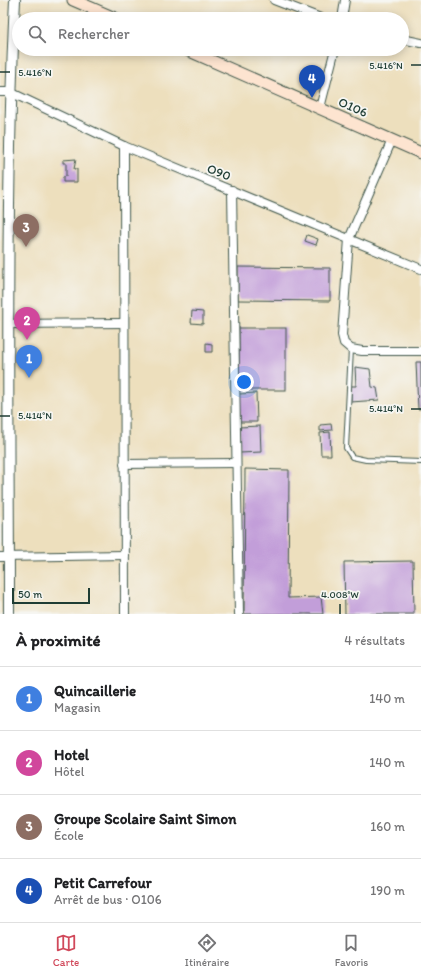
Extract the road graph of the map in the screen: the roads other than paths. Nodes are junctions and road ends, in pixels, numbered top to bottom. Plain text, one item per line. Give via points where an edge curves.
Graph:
1 (14, 0) edge
2 (73, 0) edge
3 (274, 0) edge
4 (345, 0) edge
5 (13, 12) edge
6 (101, 12) edge
7 (305, 12) edge
8 (343, 12) edge
9 (12, 20) edge
10 (409, 40) edge
11 (421, 43) edge
12 (201, 56) edge
13 (333, 56) edge
14 (5, 92) edge
15 (320, 108) junction
16 (392, 140) junction
17 (124, 146) junction
18 (421, 153) edge
19 (232, 190) junction
20 (349, 239) junction
21 (421, 269) edge
22 (124, 323) junction
23 (4, 324) edge
24 (351, 349) junction
25 (421, 351) edge
26 (421, 462) edge
27 (236, 463) junction
28 (124, 464) junction
29 (125, 555) junction
30 (4, 557) edge
31 (9, 614) edge
32 (126, 614) edge
33 (239, 614) edge

1 - 5 street
2 - 6 main road
3 - 7 street
4 - 8 street
9 - 14 street
10 - 11 street
12 - 15 main road, O106
13 - 15 street
14 - 17 street, O90
14 - 23 street
15 - 16 main road, O106
16 - 18 main road, O106
16 - 20 street
17 - 19 street, O90
17 - 22 street
19 - 20 street, O90
19 - 27 street
20 - 21 street, O90
20 - 24 street via 342,335 344,343
22 - 23 street
22 - 28 street
23 - 30 street
24 - 25 street
24 - 26 lane via 346,448 352,457 366,460
27 - 28 street
27 - 33 street
28 - 29 street
29 - 30 street
29 - 32 street
30 - 31 street

